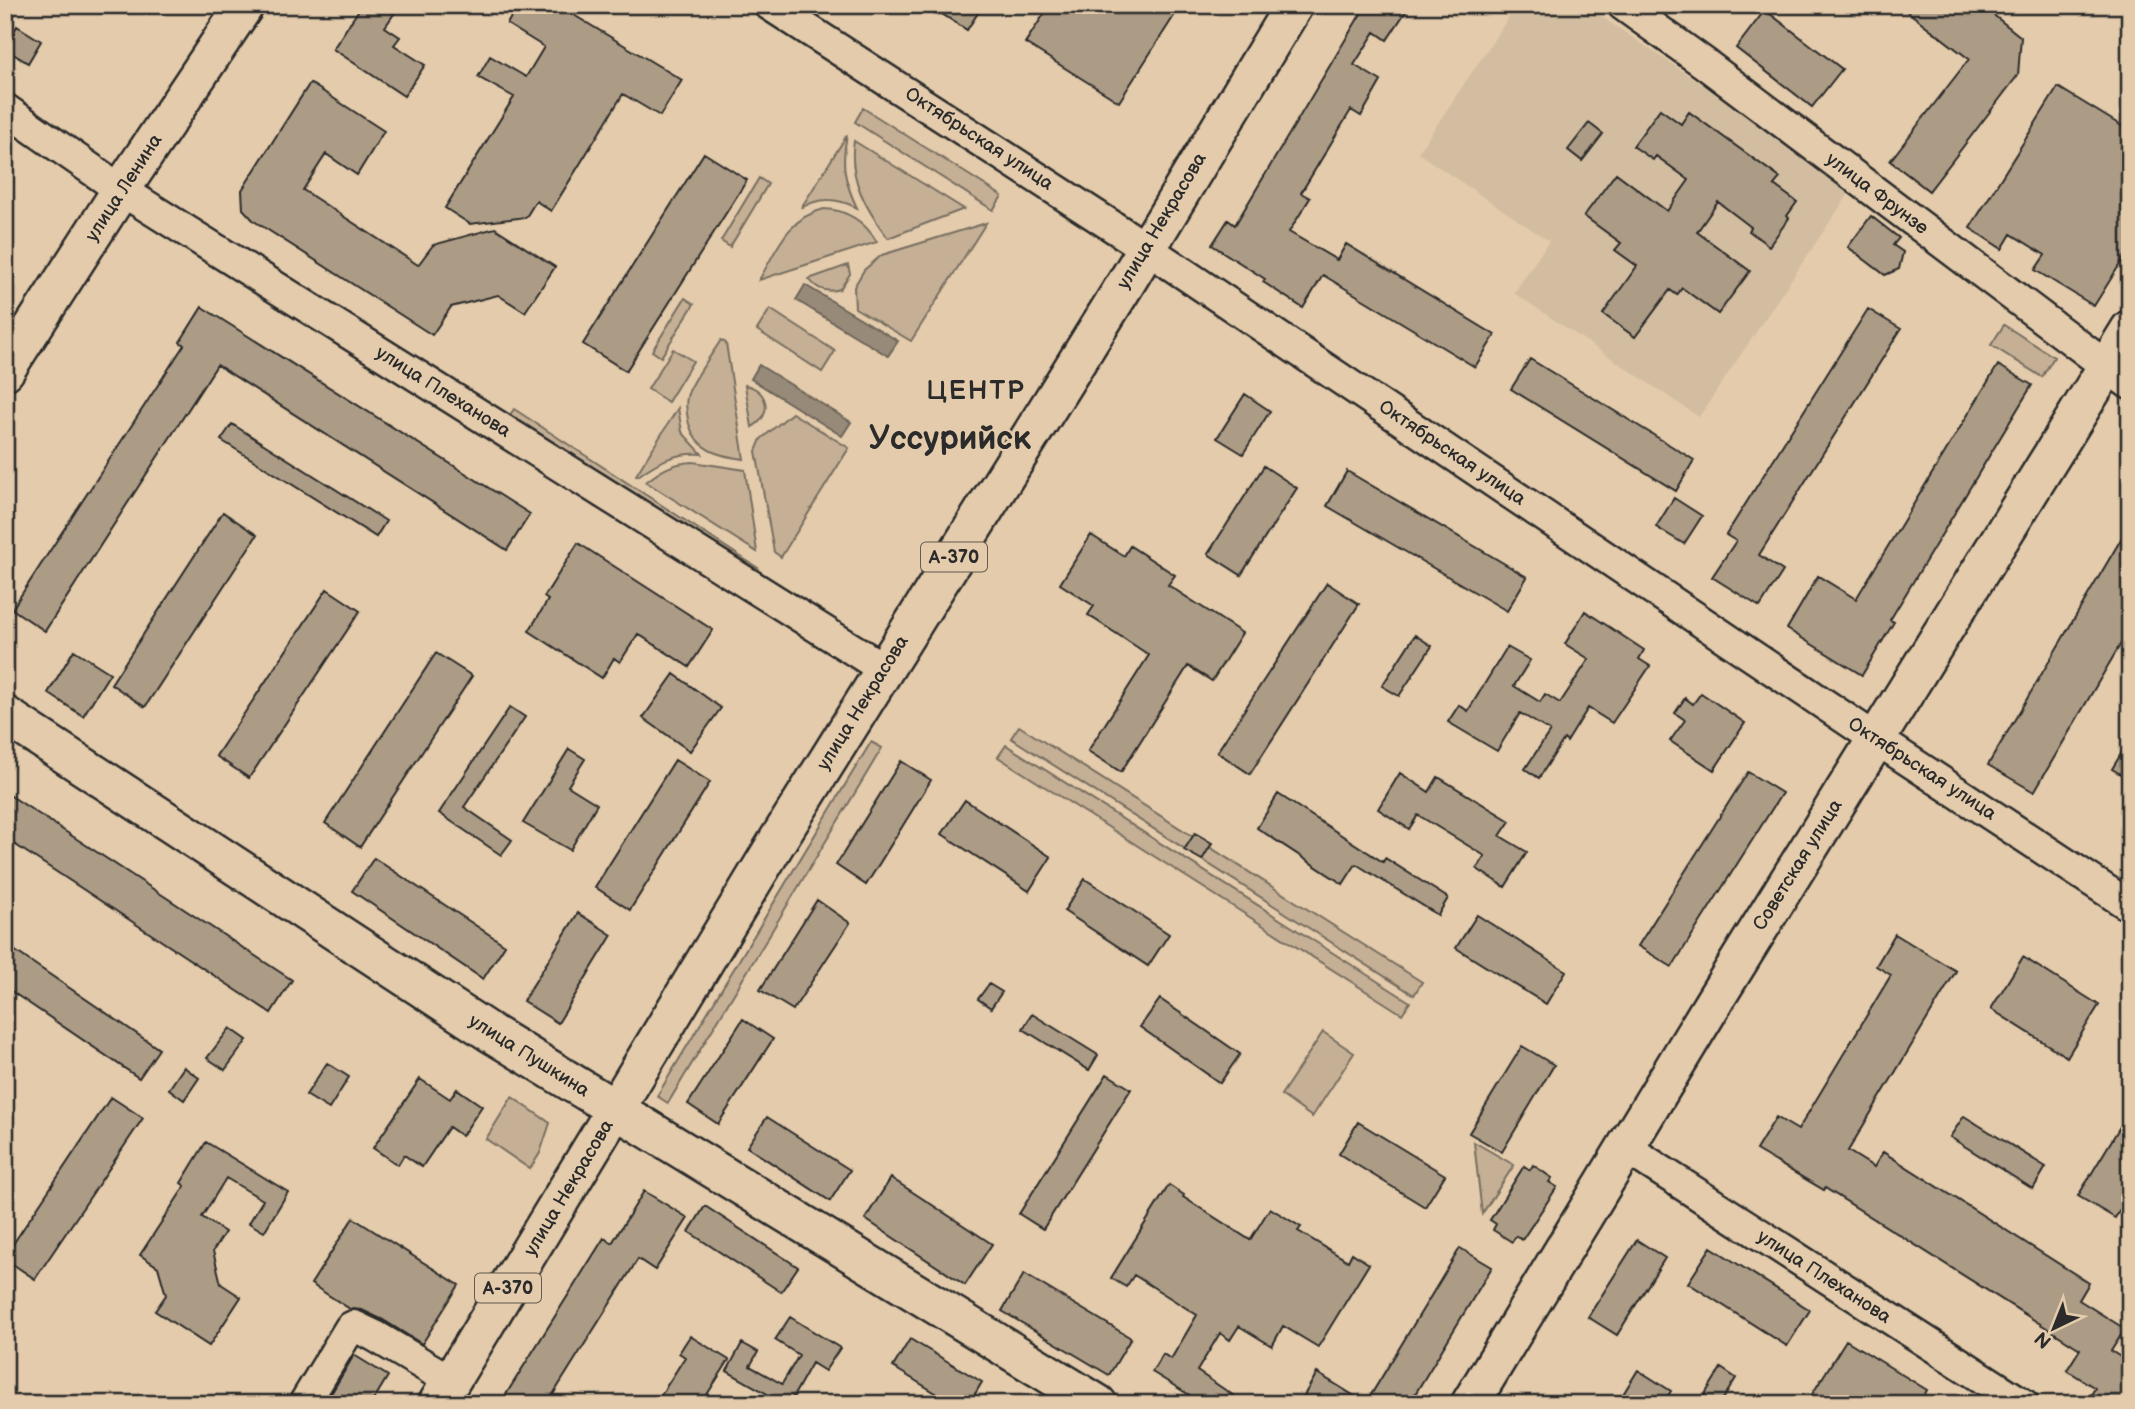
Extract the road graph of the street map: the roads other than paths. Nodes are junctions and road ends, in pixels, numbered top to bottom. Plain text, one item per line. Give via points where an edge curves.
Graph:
1 (245, 5) edge
2 (770, 5) edge
3 (1294, 5) edge
4 (1623, 5) edge
5 (5, 109) edge
6 (121, 190) junction
7 (1146, 248) junction
8 (2130, 328) edge
9 (5, 371) edge
10 (2118, 376) edge
11 (884, 669) junction
12 (5, 715) edge
13 (1876, 739) junction
14 (2130, 906) edge
15 (616, 1109) junction
16 (1626, 1148) junction
17 (444, 1392) edge
18 (304, 1404) edge
19 (1098, 1404) edge
20 (1470, 1404) edge
21 (2023, 1404) edge

1 - 6 main road, улица Ленина
2 - 7 street, Октябрьская улица
3 - 7 main road, улица Некрасова / А-370
4 - 10 street, улица Фрунзе
5 - 6 street, улица Плеханова
6 - 9 main road, улица Ленина
6 - 11 street, улица Плеханова
7 - 11 main road, улица Некрасова / А-370
7 - 13 street, Октябрьская улица
8 - 10 main road, Советская улица
10 - 13 main road, Советская улица
11 - 15 main road, улица Некрасова / А-370
12 - 15 main road, улица Пушкина via 489,1032
13 - 14 street, Октябрьская улица
13 - 16 main road, Советская улица
15 - 17 main road, улица Некрасова / А-370
15 - 19 main road, улица Пушкина
16 - 20 main road, Советская улица
16 - 21 street, улица Плеханова
17 - 18 street via 375,1336 354,1326

